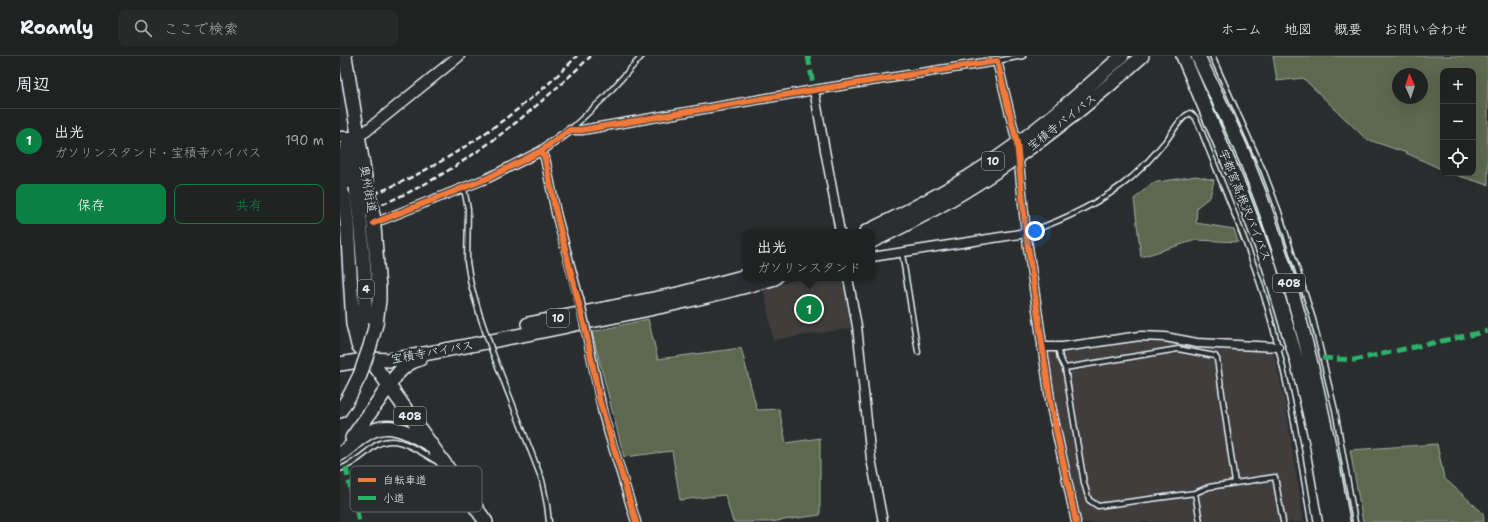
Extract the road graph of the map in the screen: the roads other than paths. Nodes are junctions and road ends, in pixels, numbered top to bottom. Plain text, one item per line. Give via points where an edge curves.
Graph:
1 (459, 56) edge
2 (642, 56) edge
3 (1023, 56) edge
4 (1122, 56) edge
5 (1142, 56) edge
6 (1183, 56) edge
7 (1198, 56) edge
8 (1212, 56) edge
9 (345, 59) edge
10 (997, 61) junction
11 (814, 90) junction
12 (570, 130) junction
13 (350, 136) edge
14 (1018, 150) junction
15 (541, 151) junction
16 (340, 168) edge
17 (361, 185) junction
18 (464, 188) junction
19 (344, 196) junction
20 (373, 219) junction
21 (354, 220) junction
22 (839, 229) edge
23 (872, 229) edge
24 (1026, 233) junction
25 (875, 240) edge
26 (902, 253) junction
27 (875, 257) edge
28 (1269, 266) junction
29 (1255, 270) junction
30 (743, 277) edge
31 (765, 281) edge
32 (849, 281) edge
33 (1042, 347) junction
34 (1058, 347) junction
35 (1278, 347) junction
36 (456, 348) junction
37 (918, 352) dead end
38 (370, 359) junction
39 (340, 364) edge
40 (1065, 368) junction
41 (389, 386) junction
42 (340, 411) edge
43 (432, 446) junction
44 (340, 449) edge
45 (340, 454) edge
46 (445, 466) edge
47 (447, 466) edge
48 (340, 469) edge
49 (1235, 483) junction
50 (1195, 492) junction
51 (479, 512) edge
52 (486, 522) edge
53 (549, 522) edge
54 (636, 522) edge
55 (883, 522) edge
56 (1076, 522) edge
57 (1200, 522) edge
58 (1283, 522) edge
59 (1311, 522) edge
60 (1330, 522) edge
61 (1343, 522) edge
62 (1355, 522) edge

1 - 13 street via 371,128
2 - 12 lane via 604,98
3 - 10 lane
4 - 14 main road, 宝積寺バイパス / 10 via 1039,127
5 - 14 main road, 宝積寺バイパス / 10 via 1058,127
6 - 28 main road, 宇都宮高根沢バイパス / 408 via 1240,189
7 - 61 main road, 宇都宮高根沢バイパス / 408 via 1246,160 1287,277 1321,409
8 - 62 lane via 1264,172 1313,319 1336,418
9 - 13 main road, 4
10 - 11 street
10 - 14 street
11 - 12 street
11 - 22 street
12 - 15 street
13 - 17 main road, 4
13 - 19 main road via 344,157
14 - 23 main road, 宝積寺バイパス / 10 via 919,206
14 - 24 street
14 - 25 main road, 宝積寺バイパス / 10 via 908,224
15 - 18 street
15 - 54 street, bridge via 545,158 556,213 586,330 603,414
16 - 19 main road, 4
17 - 20 main road, 奥州街道 / 4, bridge
17 - 21 main road, 4, bridge
18 - 20 street
18 - 53 lane, bridge via 468,209 467,262 471,285 492,351 542,480
19 - 21 main road, 4, bridge
20 - 42 main road, 奥州街道 / 4, bridge via 379,289 376,324 360,375
21 - 38 main road, 4 via 365,282 365,333
24 - 26 street
24 - 29 lane via 1082,210 1120,185 1165,143 1183,116 1190,114 1199,125
24 - 33 street
26 - 27 street
26 - 37 lane
28 - 29 lane
28 - 60 main road, 宇都宮高根沢バイパス / 408 via 1298,361 1316,441
29 - 35 lane
30 - 38 main road, 宝積寺バイパス / 10 via 678,294 405,349
31 - 36 main road, 宝積寺バイパス / 10 via 684,302
32 - 55 street via 857,326 871,459
33 - 34 street
33 - 56 street
34 - 35 street via 1140,336 1165,337 1198,343
34 - 40 lane
35 - 59 lane via 1294,416
36 - 38 main road, 宝積寺バイパス / 10 via 390,360
36 - 41 main road via 408,364 399,371
38 - 39 main road
38 - 41 main road, 408
40 - 49 lane via 1178,349 1215,356
40 - 50 lane via 1089,500 1098,506
41 - 43 main road, 408
41 - 44 main road via 351,440
43 - 45 main road via 404,430 385,428 365,434
43 - 47 main road, 408
46 - 48 lane via 408,444 400,442 381,443
49 - 50 lane
49 - 58 lane via 1275,477
50 - 57 lane
51 - 52 main road, 408

